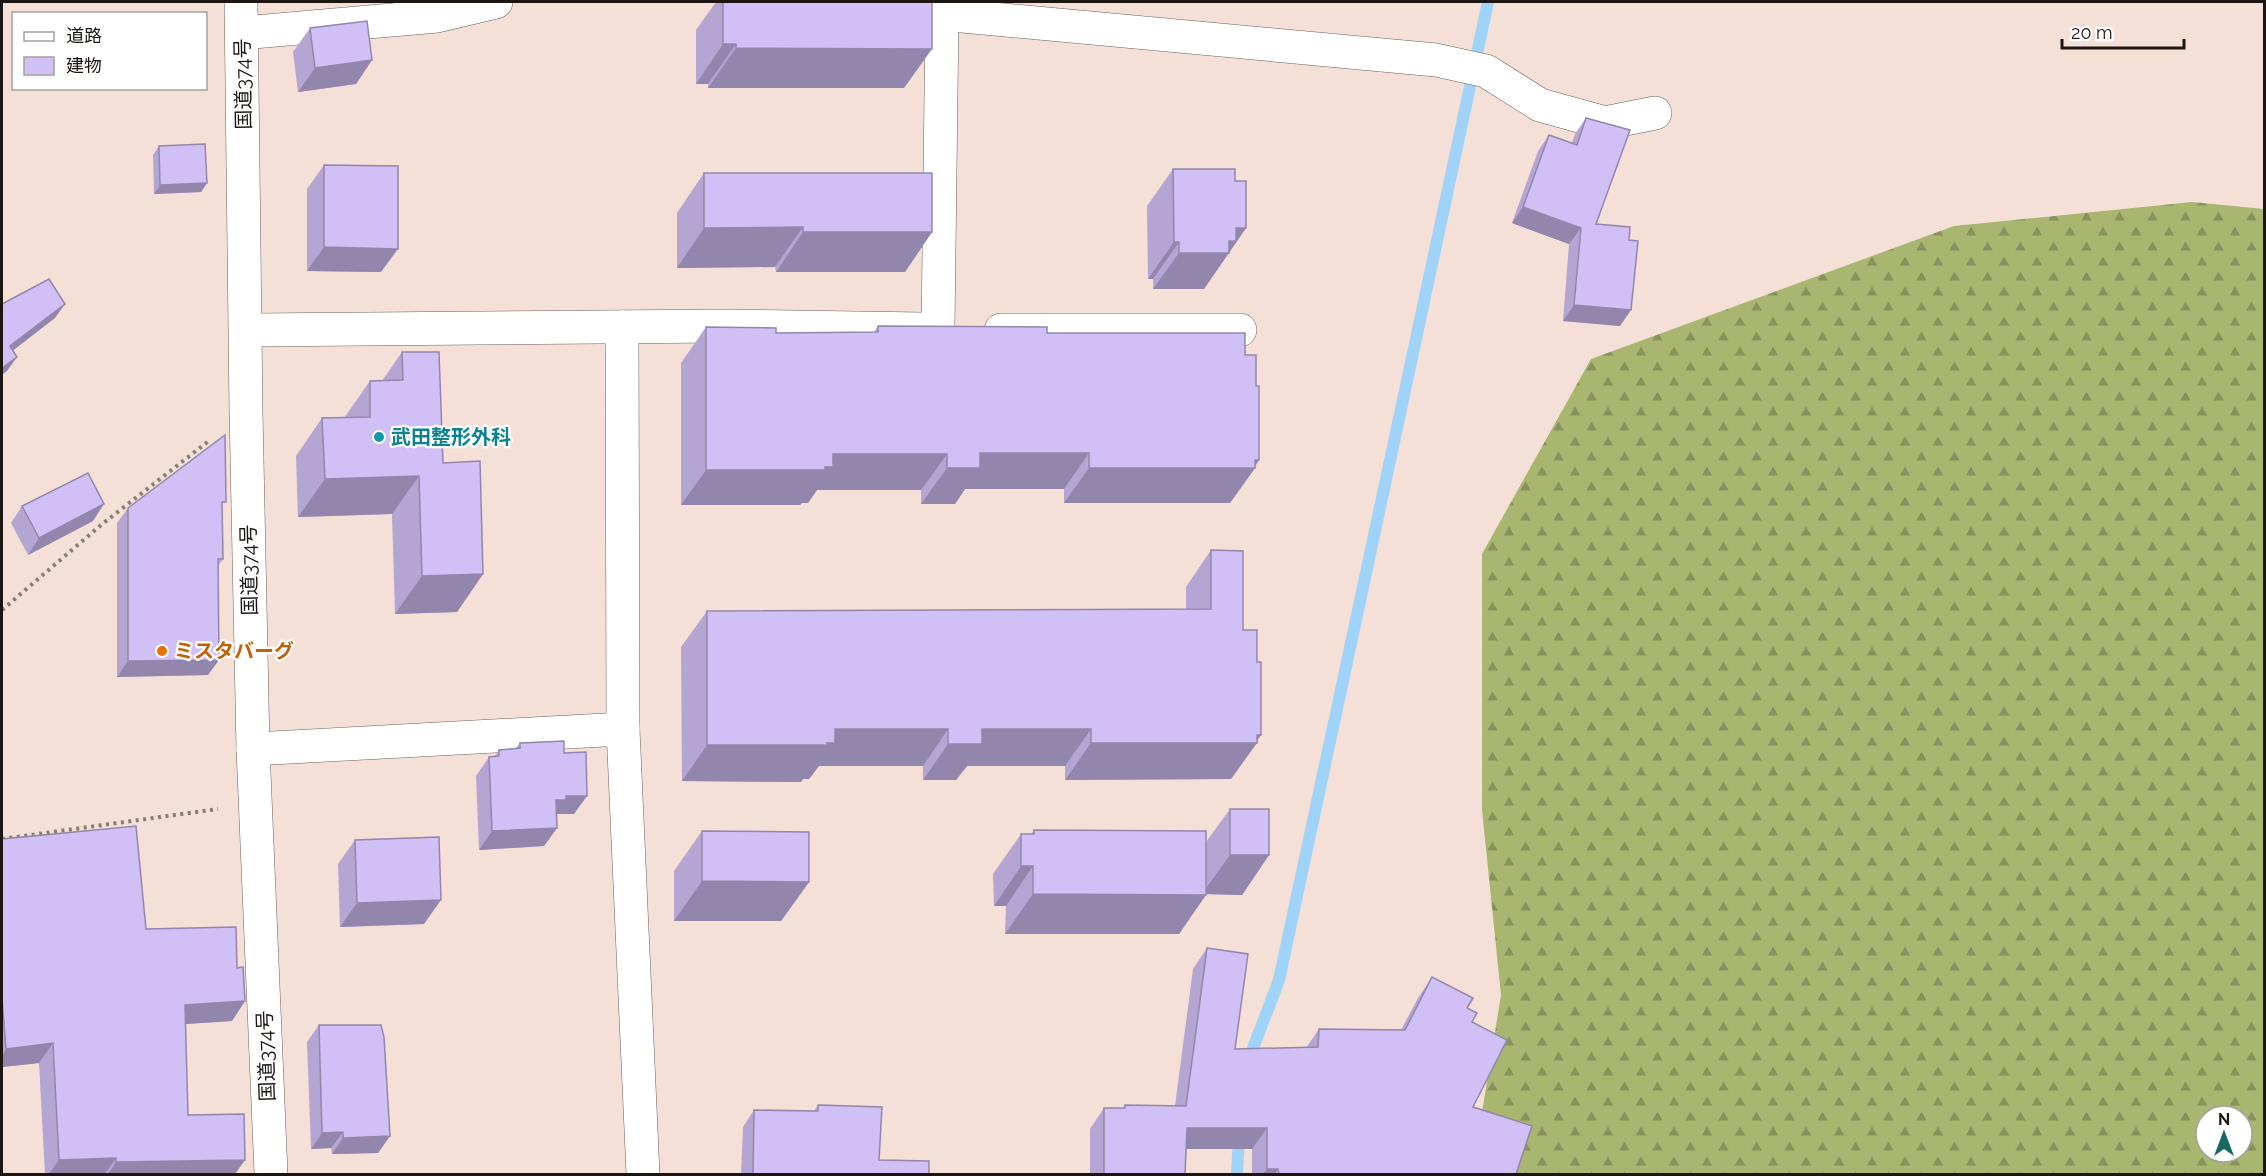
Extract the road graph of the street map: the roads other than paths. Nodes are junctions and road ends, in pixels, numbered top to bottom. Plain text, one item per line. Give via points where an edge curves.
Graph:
1 (496, 2) edge
2 (811, 2) edge
3 (942, 16) junction
4 (241, 17) edge
5 (1656, 113) dead end
6 (622, 327) junction
7 (938, 329) junction
8 (247, 330) junction
9 (1240, 330) edge
10 (623, 729) junction
11 (253, 749) junction
12 (271, 1174) edge
13 (643, 1174) edge

1 - 4 main road via 437,16
2 - 3 main road
3 - 5 main road via 1436,60 1486,71 1540,105 1605,123
3 - 7 main road
4 - 8 main road, 国道374号
6 - 7 main road
6 - 8 main road
6 - 10 main road
7 - 9 main road
8 - 11 main road, 国道374号
10 - 11 main road
10 - 13 main road
11 - 12 main road, 国道374号

